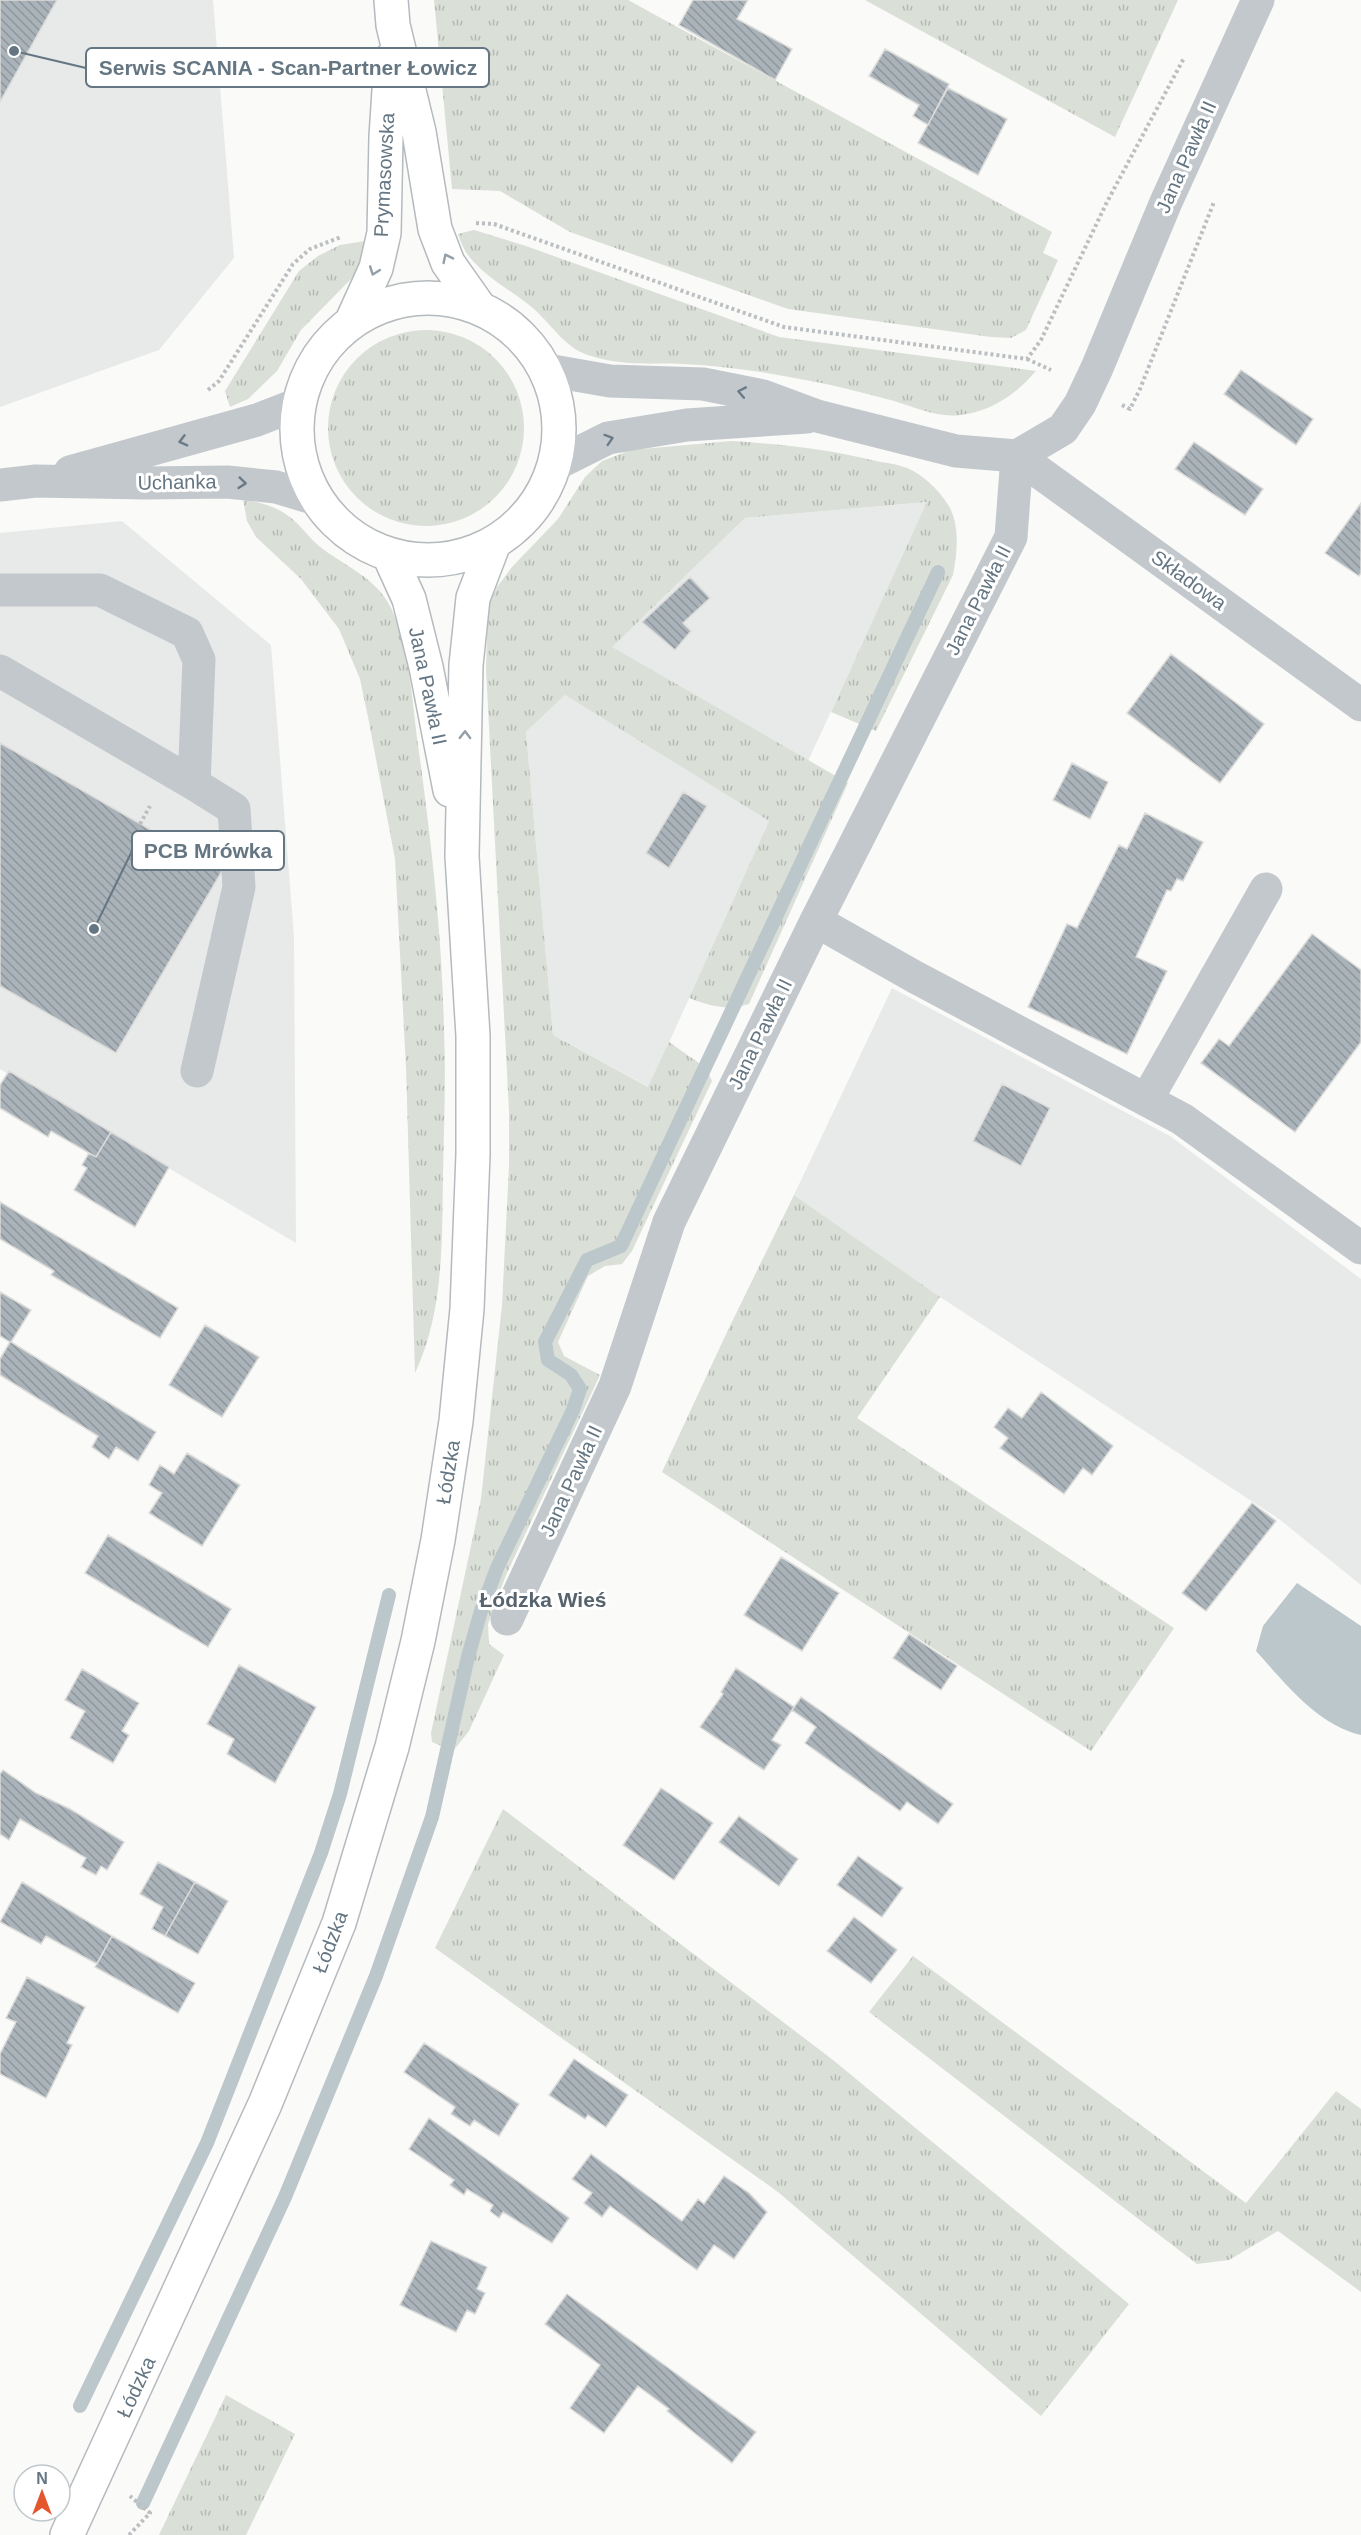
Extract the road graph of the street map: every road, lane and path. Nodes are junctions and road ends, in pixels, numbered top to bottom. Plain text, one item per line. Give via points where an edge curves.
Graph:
1 (1258, 0) edge
2 (392, 12) edge
3 (1187, 52) dead end
4 (435, 229) junction
5 (384, 233) junction
6 (479, 307) junction
7 (352, 321) junction
8 (547, 370) junction
9 (205, 393) dead end
10 (298, 404) junction
11 (818, 416) junction
12 (1017, 456) junction
13 (556, 464) junction
14 (36, 481) junction
15 (0, 485) edge
16 (316, 499) junction
17 (494, 543) junction
18 (389, 555) junction
19 (0, 590) edge
20 (0, 671) edge
21 (1361, 705) edge
22 (194, 784) junction
23 (462, 856) junction
24 (1266, 889) dead end
25 (816, 921) junction
26 (197, 1071) dead end
27 (1147, 1099) junction
28 (1361, 1248) edge
29 (467, 1310) joint
30 (507, 1619) dead end
31 (129, 2495) dead end
32 (67, 2535) edge
33 (129, 2535) edge

1 - 12 street, Jana Pawła II via 1170,191 1080,404 1063,429
2 - 4 main road, Prymasowska via 419,132
2 - 5 main road, Prymasowska
3 - 4 path via 1107,202 1041,340 1027,359 784,327 494,224 474,222
6 -> 4 main road, Prymasowska via 448,263
5 -> 7 main road, Prymasowska via 376,268
5 - 9 path via 351,235 310,249 293,264 219,381
6 - 7 main road via 436,297 414,299 392,302
6 - 8 main road via 518,332
7 - 10 main road via 321,353 309,372
11 -> 8 street via 763,396 703,384 610,381
8 - 13 main road via 560,416
10 -> 14 street, Uchanka via 257,420
10 - 16 main road via 296,436 302,469
11 - 12 street via 956,452
13 -> 11 street via 608,438 687,425
12 - 21 street, Składowa
12 - 25 street, Jana Pawła II via 1011,537
13 - 17 main road via 533,510
14 - 15 street, Uchanka
14 -> 16 street, Uchanka via 227,482 276,487
16 - 18 main road via 347,534
17 - 18 main road via 442,560
23 -> 17 main road, Jana Pawła II via 466,665 473,598
18 - 23 main road, Jana Pawła II via 409,599 426,667
19 - 22 street via 100,590 187,633 199,660
20 - 22 street
22 - 26 street via 234,809 239,886
23 - 29 main road, Jana Pawła II via 473,1048 474,1154
24 - 27 street
25 - 27 street
25 - 30 street, Jana Pawła II via 669,1222 615,1386
27 - 28 street via 1182,1119
29 - 32 main road, Łódzka via 456,1421 418,1641 392,1747 339,1923 260,2115
31 - 33 path via 150,2513

